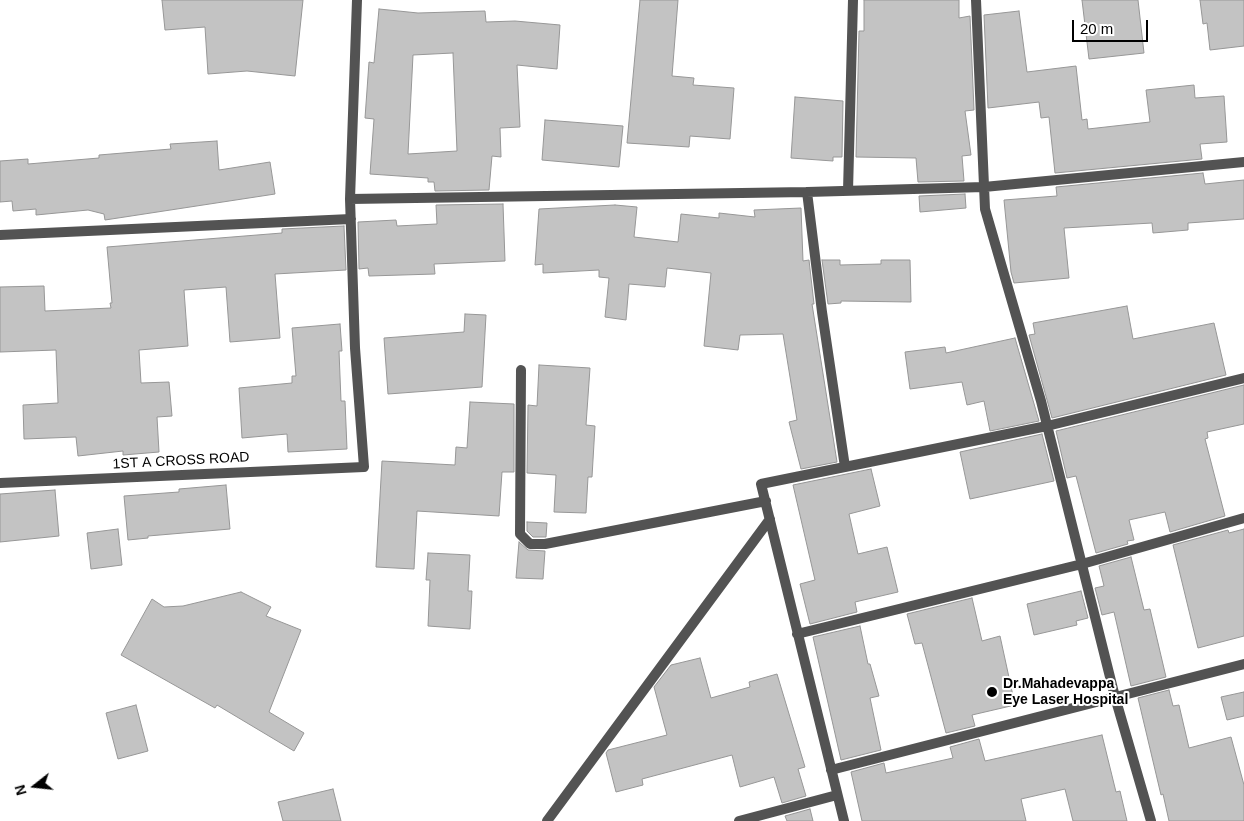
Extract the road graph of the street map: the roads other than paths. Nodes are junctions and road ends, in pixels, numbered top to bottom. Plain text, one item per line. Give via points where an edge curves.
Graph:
1 (357, 0) edge
2 (853, 0) edge
3 (976, 0) edge
4 (1244, 162) edge
5 (984, 187) junction
6 (848, 191) junction
7 (807, 192) junction
8 (350, 199) junction
9 (351, 219) junction
10 (0, 235) edge
11 (521, 370) dead end
12 (1244, 378) edge
13 (1048, 426) junction
14 (845, 467) junction
15 (0, 473) edge
16 (0, 483) edge
17 (766, 501) junction
18 (1244, 518) edge
19 (770, 519) junction
20 (1082, 564) junction
21 (797, 634) junction
22 (1244, 664) edge
23 (1115, 697) junction
24 (831, 770) junction
25 (837, 794) junction
26 (547, 821) edge
27 (739, 821) edge
28 (844, 821) edge
29 (1151, 821) edge

1 - 8 street
2 - 6 street
3 - 5 street
4 - 5 street
5 - 6 street
5 - 13 street via 985,209
6 - 7 street
7 - 8 street
7 - 14 street
8 - 9 street
9 - 10 street
9 - 16 street, 1ST A CROSS ROAD via 355,348 364,467
11 - 17 street via 520,534 530,544 545,544
12 - 13 street
13 - 14 street
13 - 20 street
14 - 17 street via 761,484
15 - 16 street
17 - 19 street
18 - 20 street
19 - 21 street
19 - 26 street
20 - 21 street
20 - 23 street
21 - 24 street
22 - 23 street
23 - 24 street
23 - 29 street
24 - 25 street
25 - 27 street
25 - 28 street

